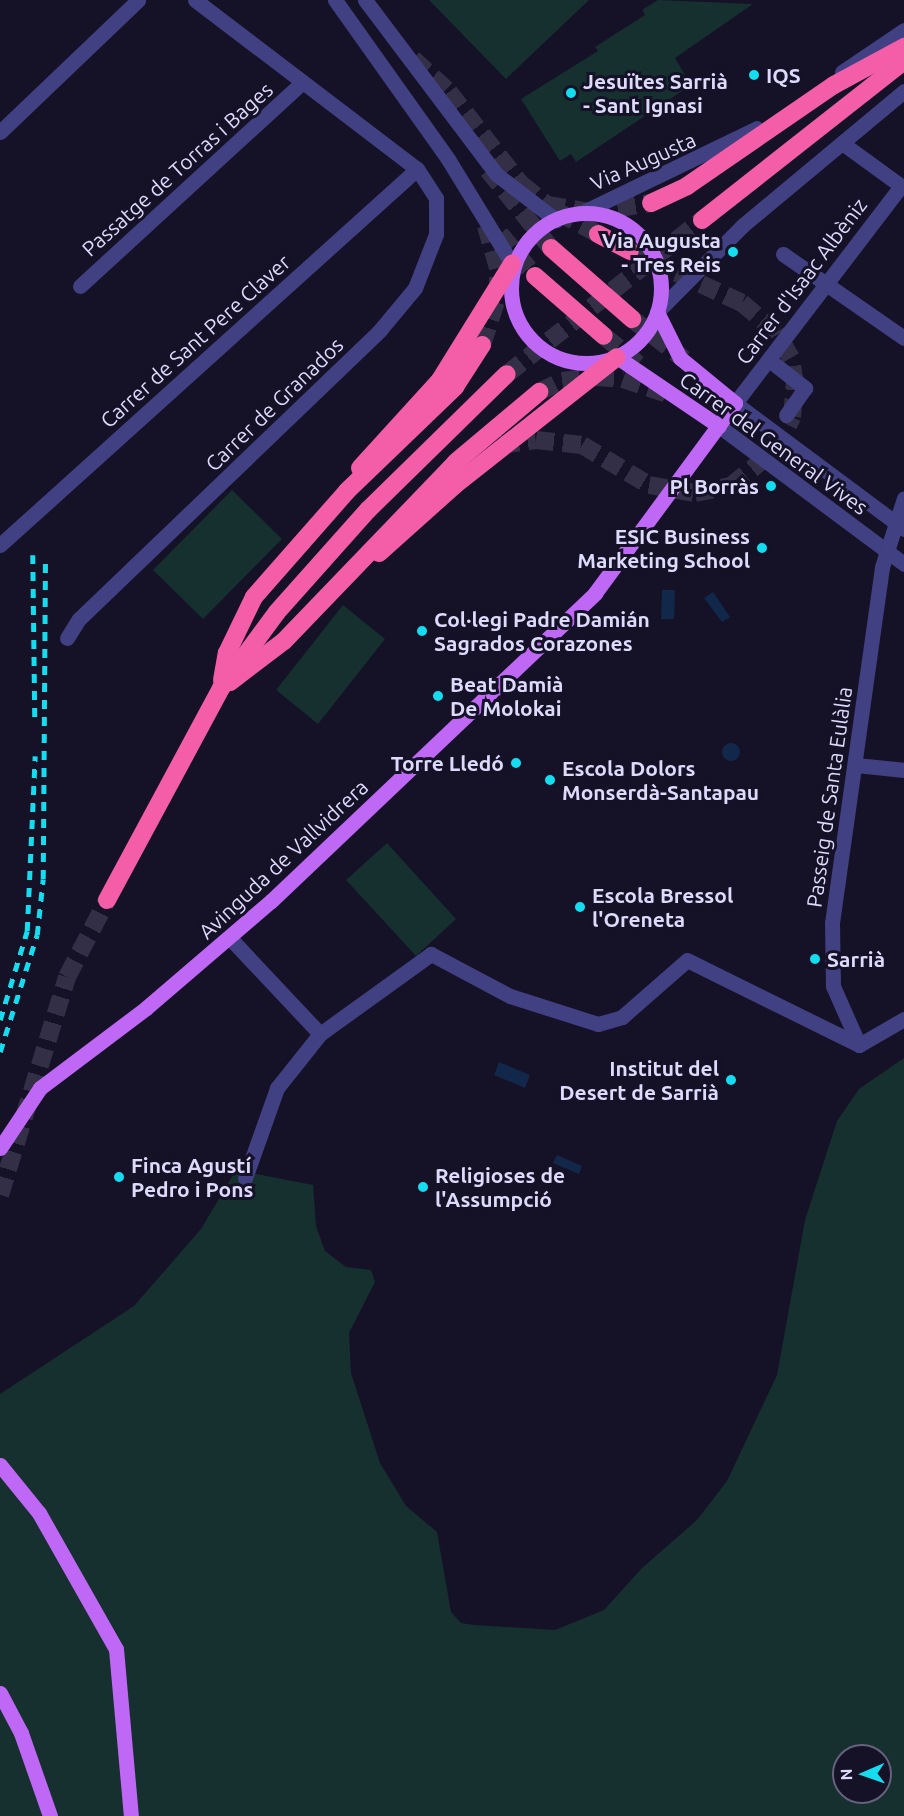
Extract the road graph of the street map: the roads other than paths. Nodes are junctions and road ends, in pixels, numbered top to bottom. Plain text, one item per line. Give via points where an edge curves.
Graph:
1 (138, 0) edge
2 (195, 0) edge
3 (335, 0) edge
4 (365, 0) edge
5 (904, 30) edge
6 (904, 46) edge
7 (904, 62) edge
8 (303, 82) junction
9 (904, 91) edge
10 (0, 132) edge
11 (842, 143) junction
12 (417, 169) junction
13 (902, 187) edge
14 (651, 202) tunnel mouth
15 (581, 213) junction
16 (556, 219) junction
17 (702, 220) tunnel mouth
18 (598, 234) tunnel mouth
19 (551, 248) tunnel mouth
20 (630, 252) tunnel mouth
21 (783, 254) dead end
22 (512, 264) junction
23 (535, 276) tunnel mouth
24 (825, 285) junction
25 (80, 286) dead end
26 (657, 312) junction
27 (632, 319) tunnel mouth
28 (604, 336) tunnel mouth
29 (904, 338) edge
30 (482, 345) tunnel mouth
31 (617, 357) junction
32 (773, 363) dead end
33 (507, 374) tunnel mouth
34 (539, 392) tunnel mouth
35 (735, 403) junction
36 (786, 415) dead end
37 (719, 426) junction
38 (488, 448) tunnel mouth
39 (456, 462) junction
40 (347, 491) junction
41 (904, 498) edge
42 (898, 525) edge
43 (0, 545) edge
44 (885, 551) junction
45 (904, 564) edge
46 (319, 602) junction
47 (67, 638) dead end
48 (221, 688) junction
49 (856, 765) junction
50 (904, 770) edge
51 (107, 900) tunnel mouth
52 (229, 937) junction
53 (904, 1019) edge
54 (320, 1034) junction
55 (859, 1045) junction
56 (1, 1145) edge
57 (245, 1178) dead end
58 (0, 1465) edge
59 (0, 1693) edge
60 (50, 1816) edge
61 (131, 1816) edge

1 - 10 street
2 - 8 street, Carrer de Granados
3 - 22 street via 448,159
4 - 16 street via 496,174
5 - 15 street, Via Augusta via 745,136
6 - 14 highway via 834,85 687,186
7 - 17 highway
8 - 12 street, Carrer de Granados
8 - 25 street, Passatge de Torras i Bages
9 - 11 street
11 - 13 street
11 - 26 street via 741,226
12 - 43 street, Carrer de Sant Pere Claver
12 - 47 street, Carrer de Granados via 436,198 436,234 429,263 415,288 261,448 79,619
13 - 24 street, Carrer d'Isaac Albèniz
15 - 16 main road
15 - 26 main road via 612,217 642,237 661,277
16 - 22 main road via 528,240
18 - 20 highway
19 - 27 highway
21 - 24 street
22 - 31 main road via 513,303 538,346 578,363
22 - 40 highway via 440,380 374,447
23 - 28 highway
24 - 29 street
24 - 35 street, Carrer d'Isaac Albèniz
26 - 31 main road via 642,339
26 - 35 main road, Carrer del General Vives via 680,358
30 - 40 highway via 455,387
31 - 37 main road, Carrer del General Vives
31 - 46 highway via 455,485
32 - 36 street via 805,388
33 - 48 highway via 368,510 277,612
34 - 39 highway
35 - 37 main road, Avinguda de Vallvidrera
35 - 42 street, Carrer del General Vives
37 - 44 street, Carrer del General Vives
37 - 52 main road, Avinguda de Vallvidrera via 571,620
38 - 39 highway
39 - 46 highway
40 - 48 highway via 254,597 227,653
41 - 42 street, Passeig de Santa Eulàlia
42 - 44 street, Passeig de Santa Eulàlia
44 - 45 street, Carrer del General Vives
44 - 49 street, Passeig de Santa Eulàlia
46 - 48 highway via 255,666
48 - 51 highway
49 - 50 street
49 - 55 street, Passeig de Santa Eulàlia via 831,960 833,986
52 - 54 street
52 - 56 main road, Avinguda de Vallvidrera via 40,1088
53 - 55 street
54 - 55 street via 431,954 510,996 598,1024 622,1017 687,960
54 - 57 street via 278,1088
58 - 61 main road via 39,1513 116,1649
59 - 60 main road

